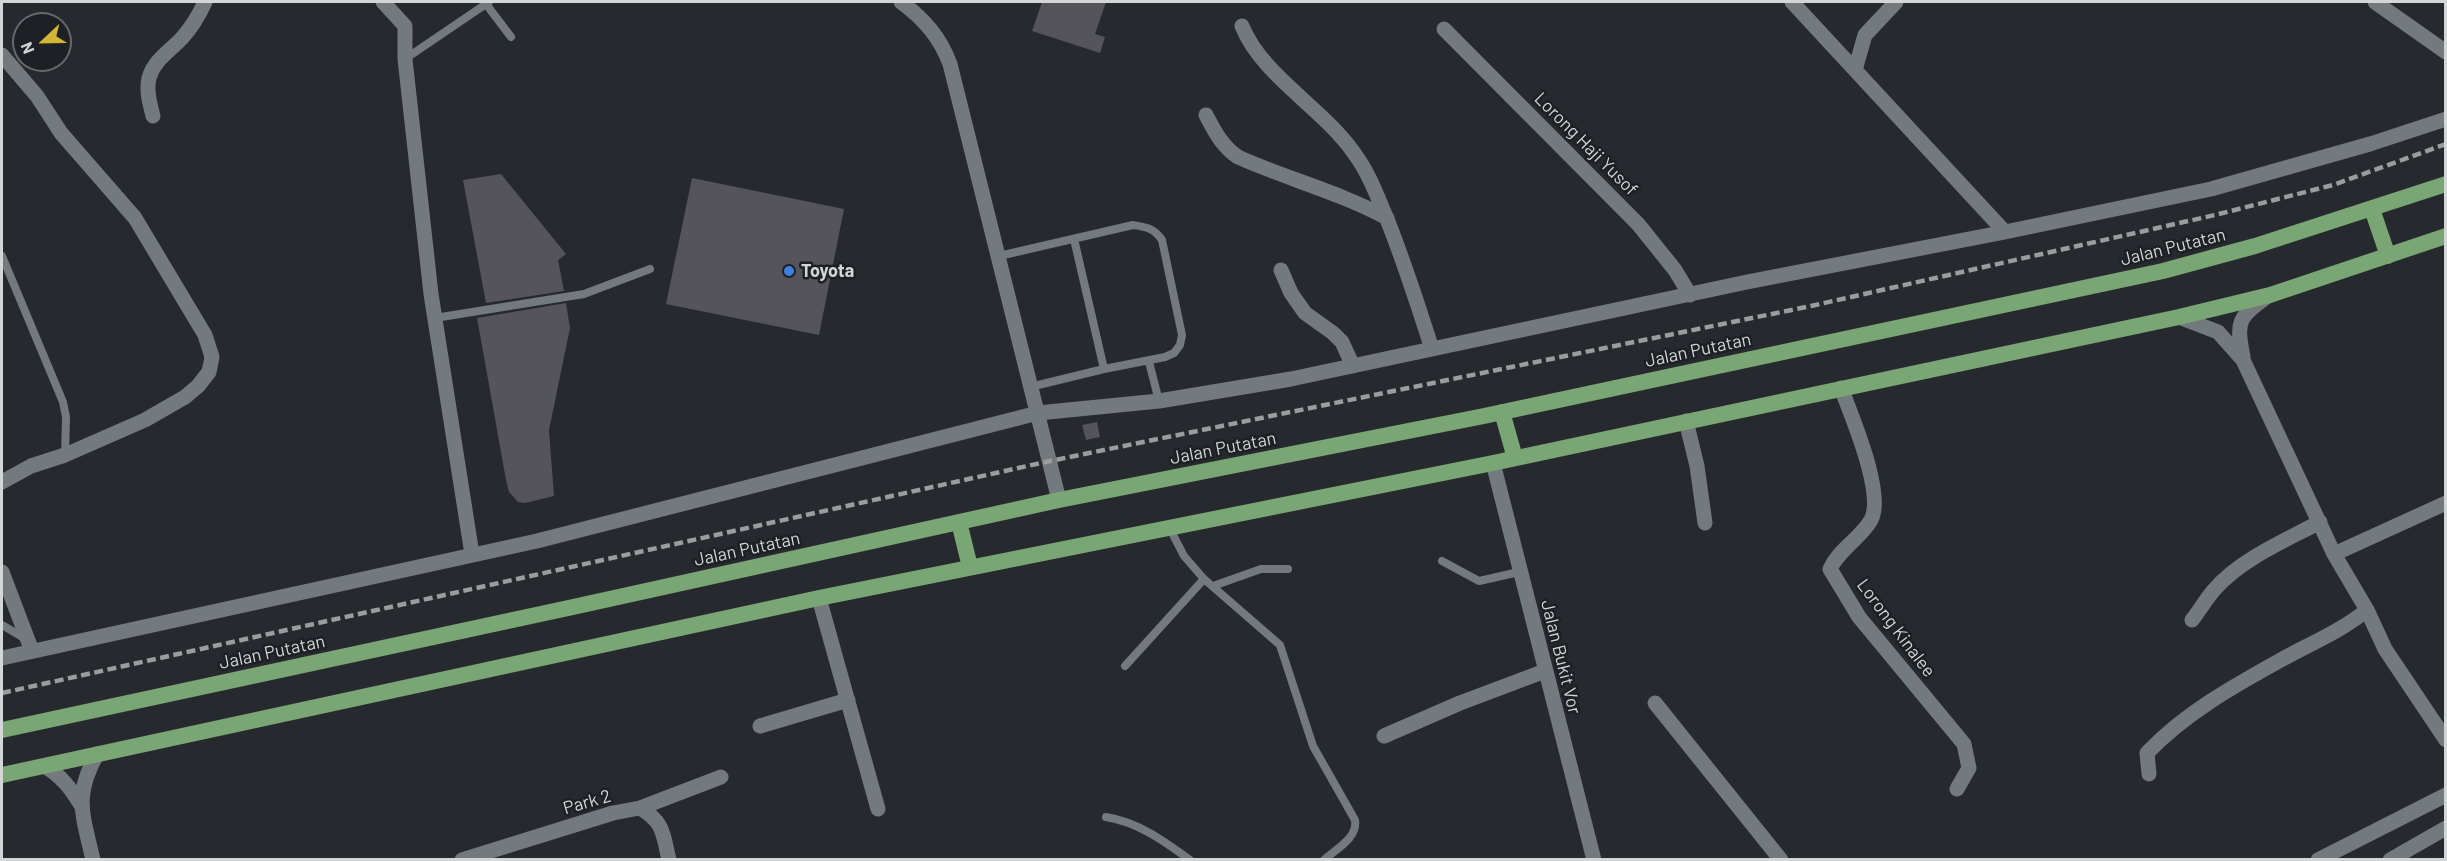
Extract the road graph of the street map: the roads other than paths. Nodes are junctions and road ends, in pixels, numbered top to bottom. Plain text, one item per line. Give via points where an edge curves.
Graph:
1 (205, 2) edge
2 (384, 2) edge
3 (901, 2) edge
4 (1792, 2) edge
5 (1896, 2) edge
6 (2375, 2) edge
7 (488, 3) edge
8 (1242, 26) dead end
9 (1444, 29) dead end
10 (511, 37) dead end
11 (2445, 52) edge
12 (2, 55) edge
13 (405, 59) junction
14 (1855, 70) junction
15 (1206, 115) dead end
16 (153, 116) dead end
17 (2445, 119) edge
18 (2445, 184) edge
19 (2372, 209) junction
20 (1387, 218) junction
21 (2005, 232) junction
22 (2445, 236) edge
23 (1074, 239) junction
24 (2, 256) edge
25 (999, 256) junction
26 (2388, 256) junction
27 (650, 269) dead end
28 (1281, 270) dead end
29 (1690, 295) junction
30 (2270, 295) junction
31 (2179, 317) junction
32 (435, 318) junction
33 (1432, 349) junction
34 (2244, 360) junction
35 (1149, 362) junction
36 (1353, 366) junction
37 (1104, 369) junction
38 (1030, 387) junction
39 (1841, 388) junction
40 (1159, 401) junction
41 (1502, 412) junction
42 (1038, 413) junction
43 (1686, 421) junction
44 (66, 455) junction
45 (1515, 458) junction
46 (1493, 463) junction
47 (2, 482) edge
48 (1059, 500) junction
49 (2445, 503) edge
50 (959, 522) junction
51 (1705, 522) dead end
52 (2320, 522) junction
53 (1168, 526) junction
54 (472, 554) junction
55 (2334, 554) junction
56 (1442, 561) dead end
57 (970, 567) junction
58 (1288, 569) dead end
59 (2, 572) edge
60 (1519, 572) junction
61 (1204, 579) junction
62 (1213, 586) junction
63 (819, 598) junction
64 (2367, 610) junction
65 (2192, 620) dead end
66 (2, 625) edge
67 (29, 645) junction
68 (2, 658) edge
69 (1125, 666) dead end
70 (1545, 671) junction
71 (848, 700) junction
72 (1655, 703) dead end
73 (760, 726) dead end
74 (2, 729) edge
75 (1384, 736) dead end
76 (2445, 740) edge
77 (97, 754) junction
78 (44, 766) junction
79 (2149, 774) dead end
80 (2, 775) edge
81 (721, 777) dead end
82 (1957, 789) dead end
83 (2445, 795) edge
84 (81, 805) junction
85 (639, 808) junction
86 (878, 809) dead end
87 (1106, 817) dead end
88 (2445, 828) edge
89 (1780, 859) edge
90 (93, 860) edge
91 (462, 860) edge
92 (669, 860) edge
93 (1190, 860) edge
94 (1324, 860) edge
95 (1594, 860) edge
96 (2318, 860) edge
97 (2390, 860) edge

1 - 16 street via 198,17 153,70 148,98
2 - 13 street via 405,26
3 - 25 street via 924,20 946,52
4 - 14 street
5 - 14 street via 1865,35
6 - 11 street
7 - 10 lane
7 - 13 lane
8 - 20 street via 1263,61 1353,151
9 - 29 street, Lorong Haji Yusof via 1638,224
12 - 44 street via 37,96 61,133 135,218 205,335 212,357 209,372 185,397 145,420
13 - 32 street
14 - 21 street
15 - 20 street via 1217,138 1238,157 1312,184
17 - 21 street via 2211,189
18 - 19 highway, Jalan Putatan
19 - 26 highway
19 - 41 highway, Jalan Putatan via 2163,271
20 - 33 street
21 - 29 street
22 - 26 highway
23 - 25 lane
23 - 35 lane via 1133,225 1156,231 1162,240 1182,336 1174,353
23 - 37 lane
24 - 44 lane via 63,402
25 - 38 street
26 - 30 highway
27 - 32 lane via 584,294
28 - 36 street via 1305,313 1342,342
29 - 33 street
30 - 31 highway
30 - 34 street via 2242,318 2238,331
31 - 34 street via 2218,332
31 - 39 highway
32 - 54 street
33 - 36 street
34 - 52 street
35 - 37 lane
35 - 40 lane
36 - 40 street
37 - 38 lane
38 - 42 street
39 - 43 highway
39 - 82 street, Lorong Kinalee via 1868,461 1876,508 1870,522 1836,557 1830,569 1859,617 1964,744 1969,768
40 - 42 street
41 - 45 highway
41 - 48 highway, Jalan Putatan
42 - 48 street
42 - 54 street via 537,541
43 - 45 highway
43 - 51 street
44 - 47 street via 31,466
45 - 46 highway
46 - 53 highway
46 - 60 street, Jalan Bukit Vor
48 - 50 highway, Jalan Putatan
49 - 55 street
50 - 57 highway
50 - 74 highway, Jalan Putatan
52 - 55 street
52 - 65 street via 2258,555 2228,577 2214,589
53 - 57 highway
53 - 61 lane via 1184,556
54 - 67 street
55 - 64 street
56 - 60 lane via 1479,581
57 - 63 highway
58 - 62 lane via 1262,569
59 - 67 street
60 - 70 street, Jalan Bukit Vor
61 - 62 lane
61 - 69 lane
62 - 94 lane via 1280,645 1313,746 1355,820 1351,837
63 - 71 street
63 - 77 highway
64 - 76 street via 2385,649
64 - 79 street via 2350,624 2194,711 2147,753
66 - 67 lane
67 - 68 street
70 - 75 street
70 - 95 street, Jalan Bukit Vor
71 - 73 street
71 - 86 street
72 - 89 street
77 - 78 highway
77 - 84 street via 84,780
78 - 80 highway
78 - 84 street via 65,782
81 - 85 street, Park 2
83 - 96 street
84 - 90 street
85 - 91 street, Park 2
85 - 92 street via 662,827
87 - 93 lane via 1146,831
88 - 97 street

